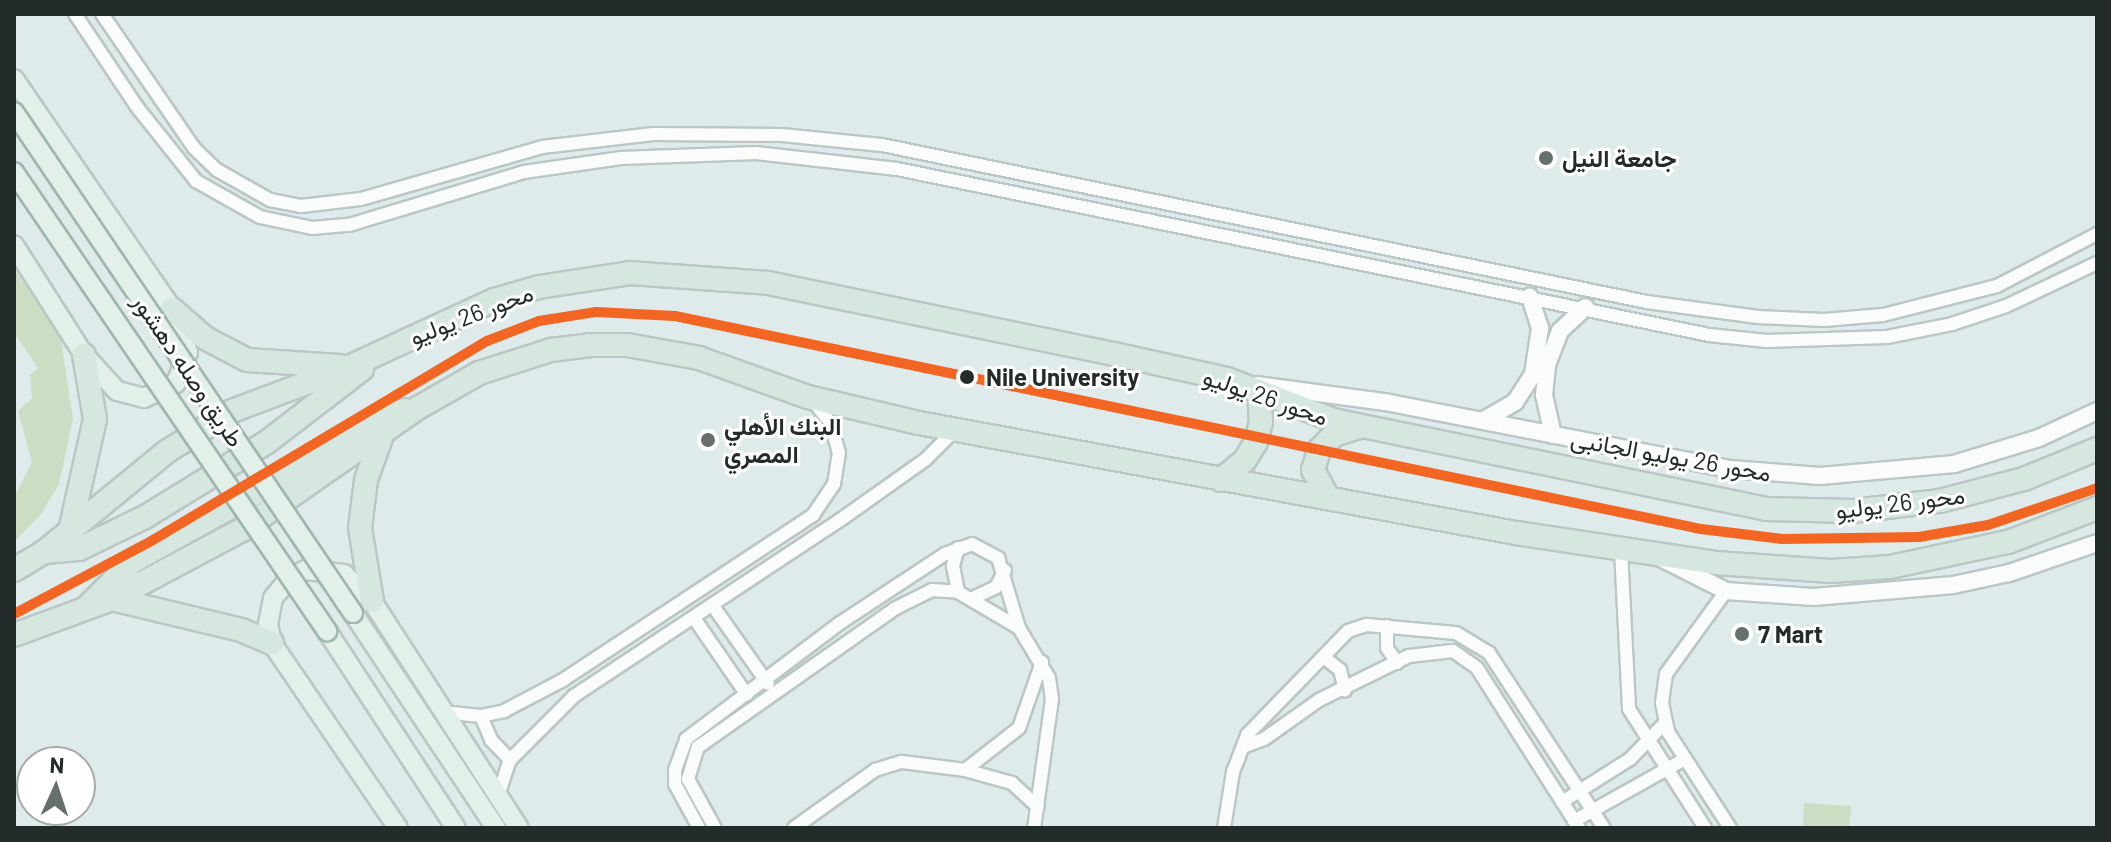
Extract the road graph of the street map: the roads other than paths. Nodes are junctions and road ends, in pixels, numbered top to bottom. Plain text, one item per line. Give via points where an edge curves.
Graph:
1 (75, 14) edge
2 (102, 14) edge
3 (14, 79) edge
4 (14, 112) edge
5 (14, 172) edge
6 (1078, 187) junction
7 (1101, 192) junction
8 (1074, 205) junction
9 (1097, 209) junction
10 (2097, 234) edge
11 (14, 245) edge
12 (2097, 263) edge
13 (1530, 297) junction
14 (1586, 307) junction
15 (172, 309) junction
16 (391, 346) junction
17 (84, 355) junction
18 (349, 367) junction
19 (1249, 387) junction
20 (808, 397) junction
21 (416, 409) junction
22 (2097, 411) edge
23 (1484, 420) junction
24 (1361, 426) junction
25 (955, 430) junction
26 (383, 433) junction
27 (1553, 435) junction
28 (2097, 449) edge
29 (1221, 480) junction
30 (1328, 498) junction
31 (827, 499) junction
32 (2097, 508) edge
33 (843, 518) junction
34 (70, 531) junction
35 (2097, 543) edge
36 (958, 548) junction
37 (1621, 550) junction
38 (44, 552) junction
39 (1654, 554) junction
40 (14, 570) edge
41 (1005, 570) junction
42 (1726, 591) junction
43 (958, 592) junction
44 (975, 597) junction
45 (112, 599) junction
46 (372, 601) junction
47 (713, 606) junction
48 (83, 610) junction
49 (694, 618) junction
50 (43, 623) junction
51 (1387, 626) junction
52 (1019, 628) junction
53 (14, 635) edge
54 (272, 643) junction
55 (14, 647) edge
56 (1326, 659) junction
57 (1042, 662) junction
58 (1397, 663) junction
59 (764, 677) junction
60 (563, 680) junction
61 (772, 690) junction
62 (1345, 690) junction
63 (744, 691) junction
64 (574, 696) junction
65 (754, 703) junction
66 (442, 712) junction
67 (481, 716) junction
68 (1665, 723) junction
69 (1646, 740) junction
70 (1243, 747) junction
71 (1685, 759) junction
72 (510, 760) junction
73 (965, 770) junction
74 (1666, 770) junction
75 (1580, 791) junction
76 (498, 796) junction
77 (1562, 802) junction
78 (1038, 807) junction
79 (1592, 810) junction
80 (1577, 825) edge
81 (398, 828) edge
82 (456, 828) edge
83 (496, 828) edge
84 (519, 828) edge
85 (699, 828) edge
86 (715, 828) edge
87 (794, 828) edge
88 (1034, 828) edge
89 (1224, 828) edge
90 (1604, 828) edge
91 (1705, 828) edge
92 (1730, 828) edge

1 - 8 street via 137,107 196,181 225,202 283,224 349,225 524,172 688,154 835,160
2 - 6 street via 194,148 217,170 270,200 301,206 361,199 542,147 653,134 782,135 882,145
3 - 15 main road
4 - 83 main road, طريق وصله دهشور, bridge
5 - 82 main road, طريق وصله دهشور, bridge
6 - 7 street
6 - 8 street
7 - 9 street
7 - 10 street via 1647,302 1784,319 1883,315 1944,302 1997,286
8 - 9 street
9 - 13 street
11 - 17 main road
12 - 14 street via 2006,306 1887,337 1752,340
13 - 14 street
13 - 23 main road via 1540,328 1533,374 1515,402
14 - 27 main road via 1560,331 1547,365 1544,395
15 - 17 main road via 187,360 181,376 162,393 135,397 117,391
15 - 18 highway via 205,338 247,360
16 - 18 highway, محور 26 يوليو
16 - 19 highway, محور 26 يوليو via 451,317 539,287 630,273 676,272 768,283
16 - 38 highway, محور 26 يوليو via 267,442 145,517 79,549
17 - 34 highway via 95,419
18 - 34 highway, محور 26 يوليو via 267,394 202,427
19 - 23 main road, محور 26 يوليو الجانبى
19 - 24 highway, محور 26 يوليو
19 - 29 highway via 1261,422 1256,442 1245,460
20 - 21 highway via 687,355 589,345 490,368
20 - 25 highway
20 - 31 street via 830,422 838,445 838,469
21 - 26 highway
21 - 48 highway via 389,412 370,422 269,486 133,561
22 - 27 main road, محور 26 يوليو الجانبى via 1954,464 1865,475 1731,469
23 - 27 main road, محور 26 يوليو الجانبى
24 - 28 highway, محور 26 يوليو via 1724,503 1810,512 1940,501 2024,479
24 - 30 highway via 1334,435 1319,450 1313,470
25 - 29 highway
25 - 33 street via 914,469
26 - 45 highway via 242,530
26 - 46 highway via 366,480 360,528
29 - 30 highway
30 - 37 highway
31 - 33 street
31 - 60 street via 813,515
32 - 39 highway via 1993,546 1890,567 1773,569
33 - 47 street
34 - 38 highway, محور 26 يوليو
35 - 42 main road via 2009,573 1896,593 1814,597
36 - 41 street via 983,546
36 - 43 street via 953,566
36 - 59 street
37 - 39 highway
37 - 69 street via 1626,697
38 - 40 highway, محور 26 يوليو
39 - 42 main road
41 - 44 street via 996,587
41 - 52 street
42 - 68 street via 1666,674
43 - 44 street
43 - 61 street via 923,593
44 - 52 street
45 - 48 highway
45 - 54 highway via 241,630
46 - 54 main road via 335,570 297,574 283,584 270,607
46 - 66 main road
47 - 49 street
47 - 59 street
48 - 50 highway
49 - 63 street
49 - 64 street
50 - 53 highway
50 - 55 main road
51 - 56 street via 1357,627
51 - 58 street via 1387,648
51 - 75 street via 1456,633 1489,653
52 - 57 street
54 - 81 main road
56 - 62 street via 1340,670
56 - 70 street via 1266,713
57 - 73 street via 1019,728
57 - 78 street via 1052,699
58 - 62 street
58 - 77 street via 1441,649 1466,657
59 - 61 street
59 - 63 street
60 - 64 street
60 - 67 street via 504,711
61 - 65 street
62 - 70 street
63 - 65 street
63 - 85 street via 680,750 675,784
64 - 72 street
65 - 86 street via 698,747 688,768 691,791
66 - 67 street
66 - 76 main road
67 - 72 street via 491,740
68 - 69 street
68 - 71 street
69 - 74 street
69 - 75 street via 1630,759
70 - 89 street
71 - 74 street
71 - 92 street
72 - 76 street
73 - 78 street via 1012,783
73 - 87 street via 888,764
74 - 79 street
74 - 91 street
75 - 77 street
75 - 79 street
76 - 84 main road
77 - 80 street
78 - 88 street
79 - 80 street
79 - 90 street

